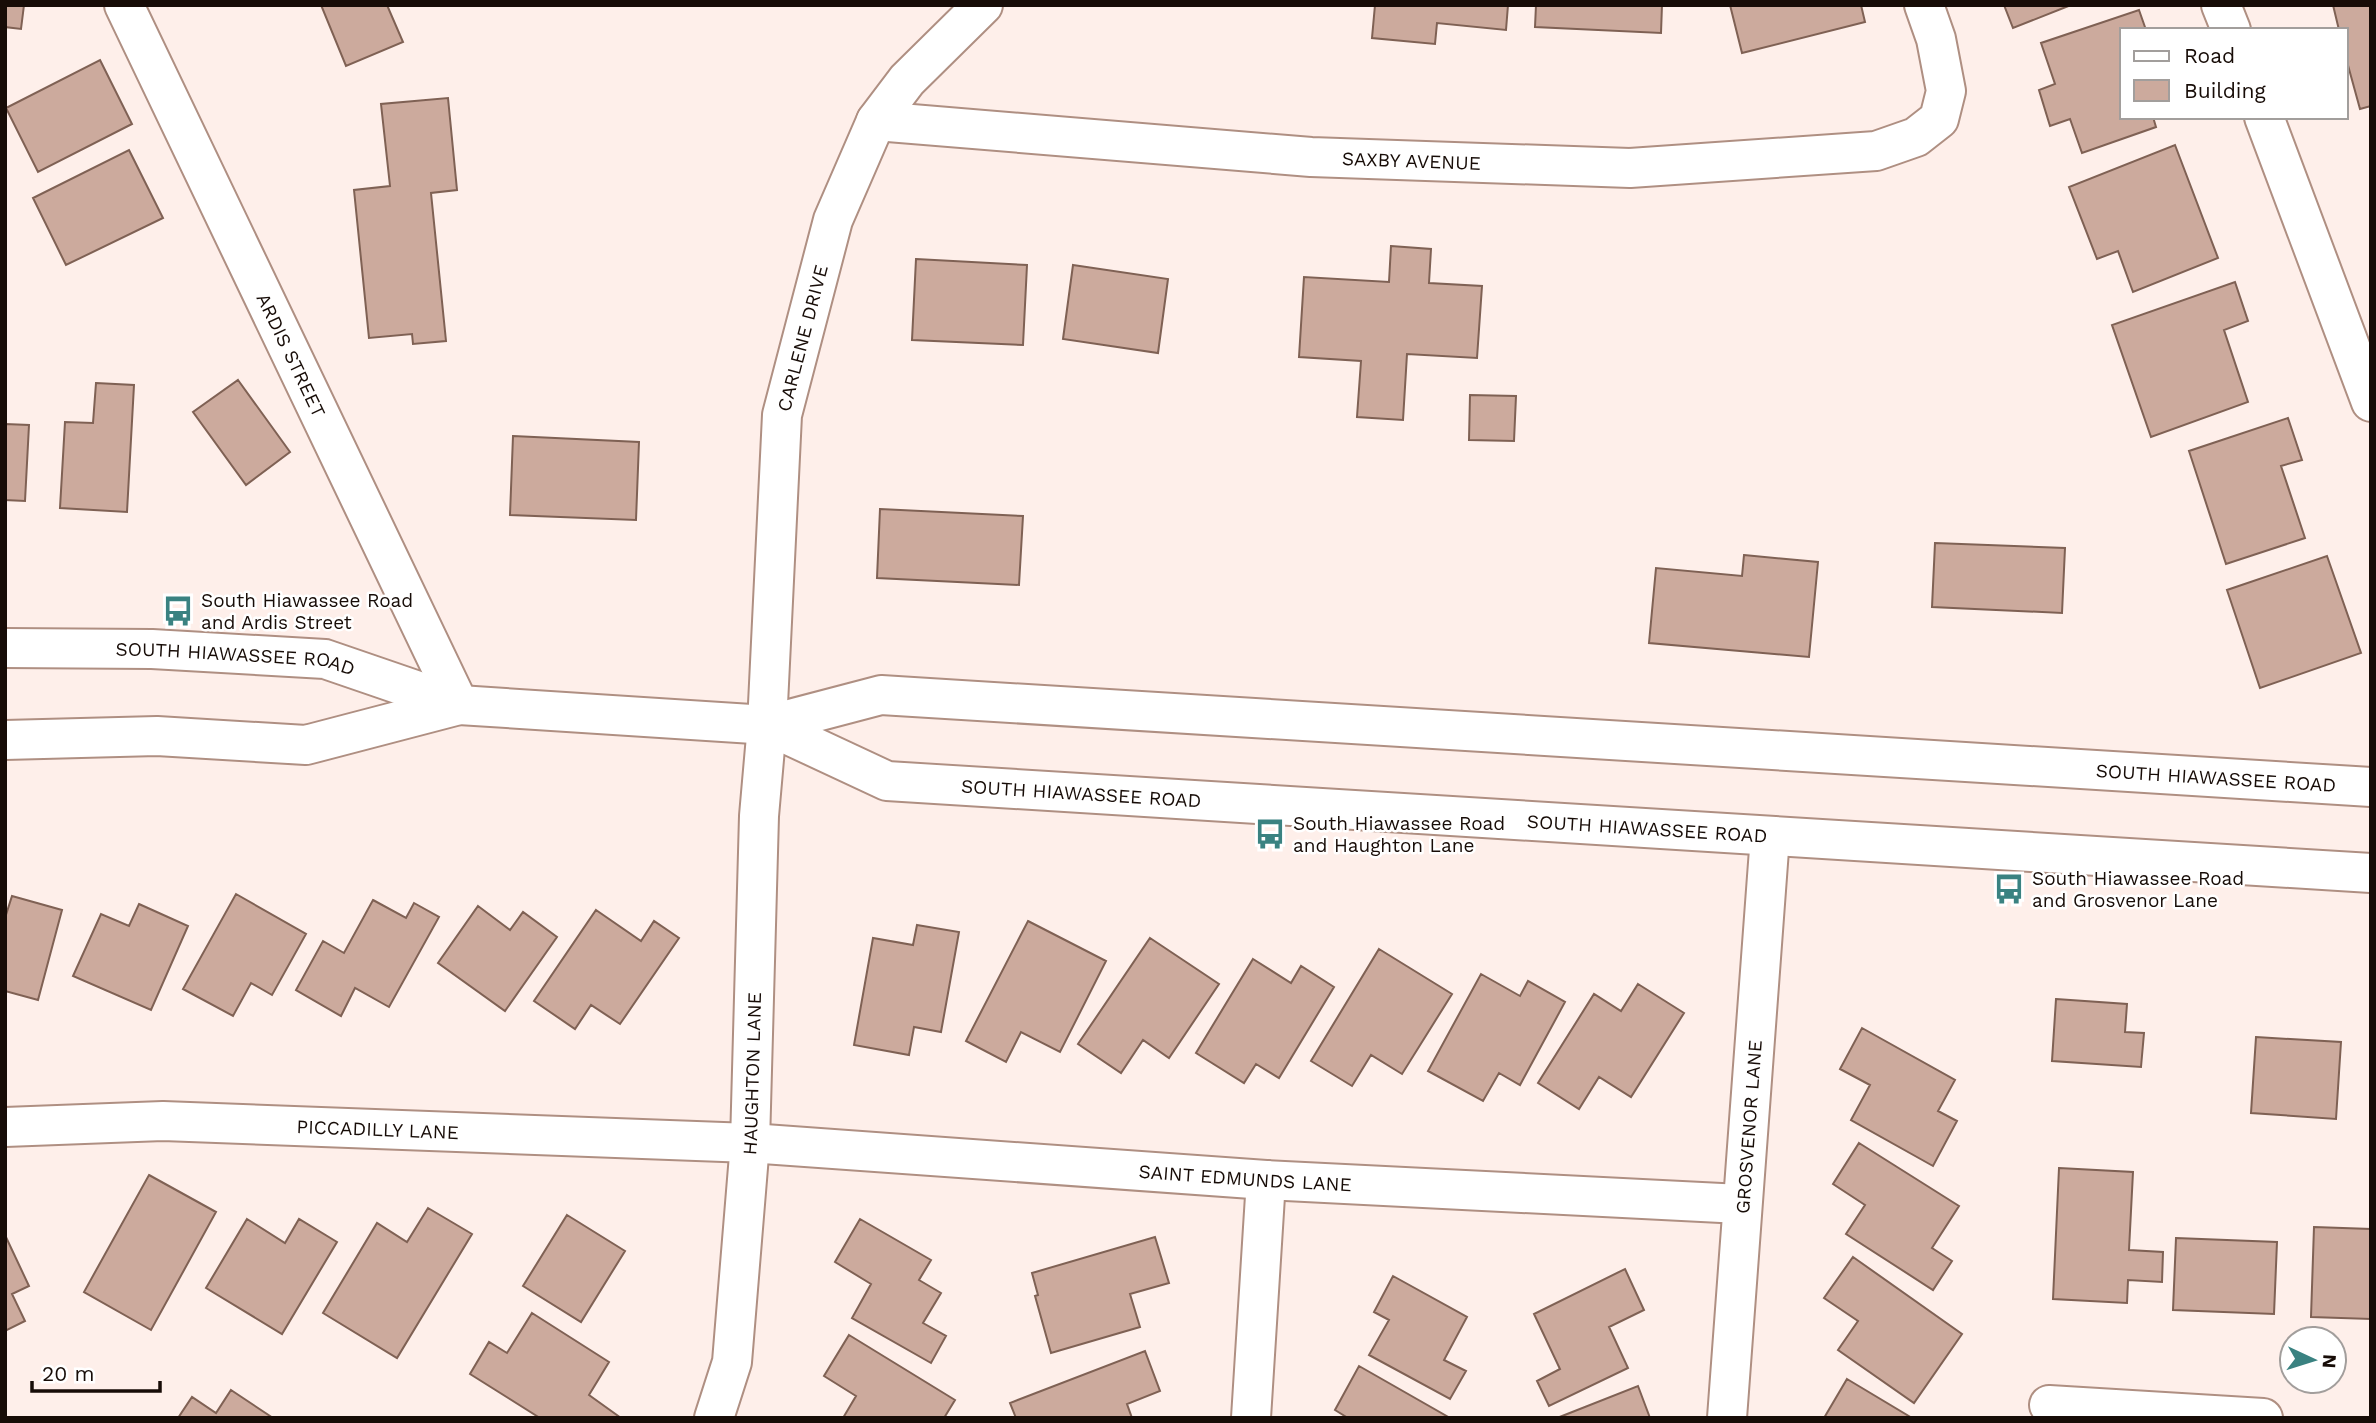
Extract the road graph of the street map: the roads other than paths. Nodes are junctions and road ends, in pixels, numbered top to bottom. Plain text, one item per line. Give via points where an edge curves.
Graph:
1 (124, 5) edge
2 (983, 5) edge
3 (1924, 5) edge
4 (2221, 5) edge
5 (2230, 28) edge
6 (2265, 119) edge
7 (876, 121) junction
8 (2371, 401) edge
9 (5, 648) edge
10 (459, 705) junction
11 (767, 724) junction
12 (5, 740) edge
13 (2371, 787) edge
14 (1770, 836) junction
15 (2371, 873) edge
16 (5, 1127) edge
17 (750, 1143) junction
18 (1266, 1180) junction
19 (1741, 1204) junction
20 (2049, 1405) dead end
21 (714, 1418) edge
22 (1251, 1418) edge
23 (1727, 1418) edge
24 (2263, 1418) edge

1 - 10 street, ARDIS STREET
2 - 7 street, CARLENE DRIVE via 907,80
3 - 7 street, SAXBY AVENUE via 1937,39 1946,91 1939,119 1916,137 1876,151 1630,169 1311,157
4 - 5 street
6 - 8 street
7 - 11 street, CARLENE DRIVE via 833,220 782,415
9 - 10 street, SOUTH HIAWASSEE ROAD via 152,649 325,659
10 - 11 street, SOUTH HIAWASSEE ROAD
10 - 12 street, SOUTH HIAWASSEE ROAD via 306,745 157,736
11 - 13 street, SOUTH HIAWASSEE ROAD via 881,695
11 - 14 street, SOUTH HIAWASSEE ROAD via 887,781
11 - 17 street, HAUGHTON LANE via 759,816
14 - 15 street, SOUTH HIAWASSEE ROAD
14 - 19 street, GROSVENOR LANE
16 - 17 street, PICCADILLY LANE via 163,1121
17 - 18 street, SAINT EDMUNDS LANE
17 - 21 street, HAUGHTON LANE via 732,1362
18 - 19 street, SAINT EDMUNDS LANE
18 - 22 street
19 - 23 street, GROSVENOR LANE
20 - 24 street

